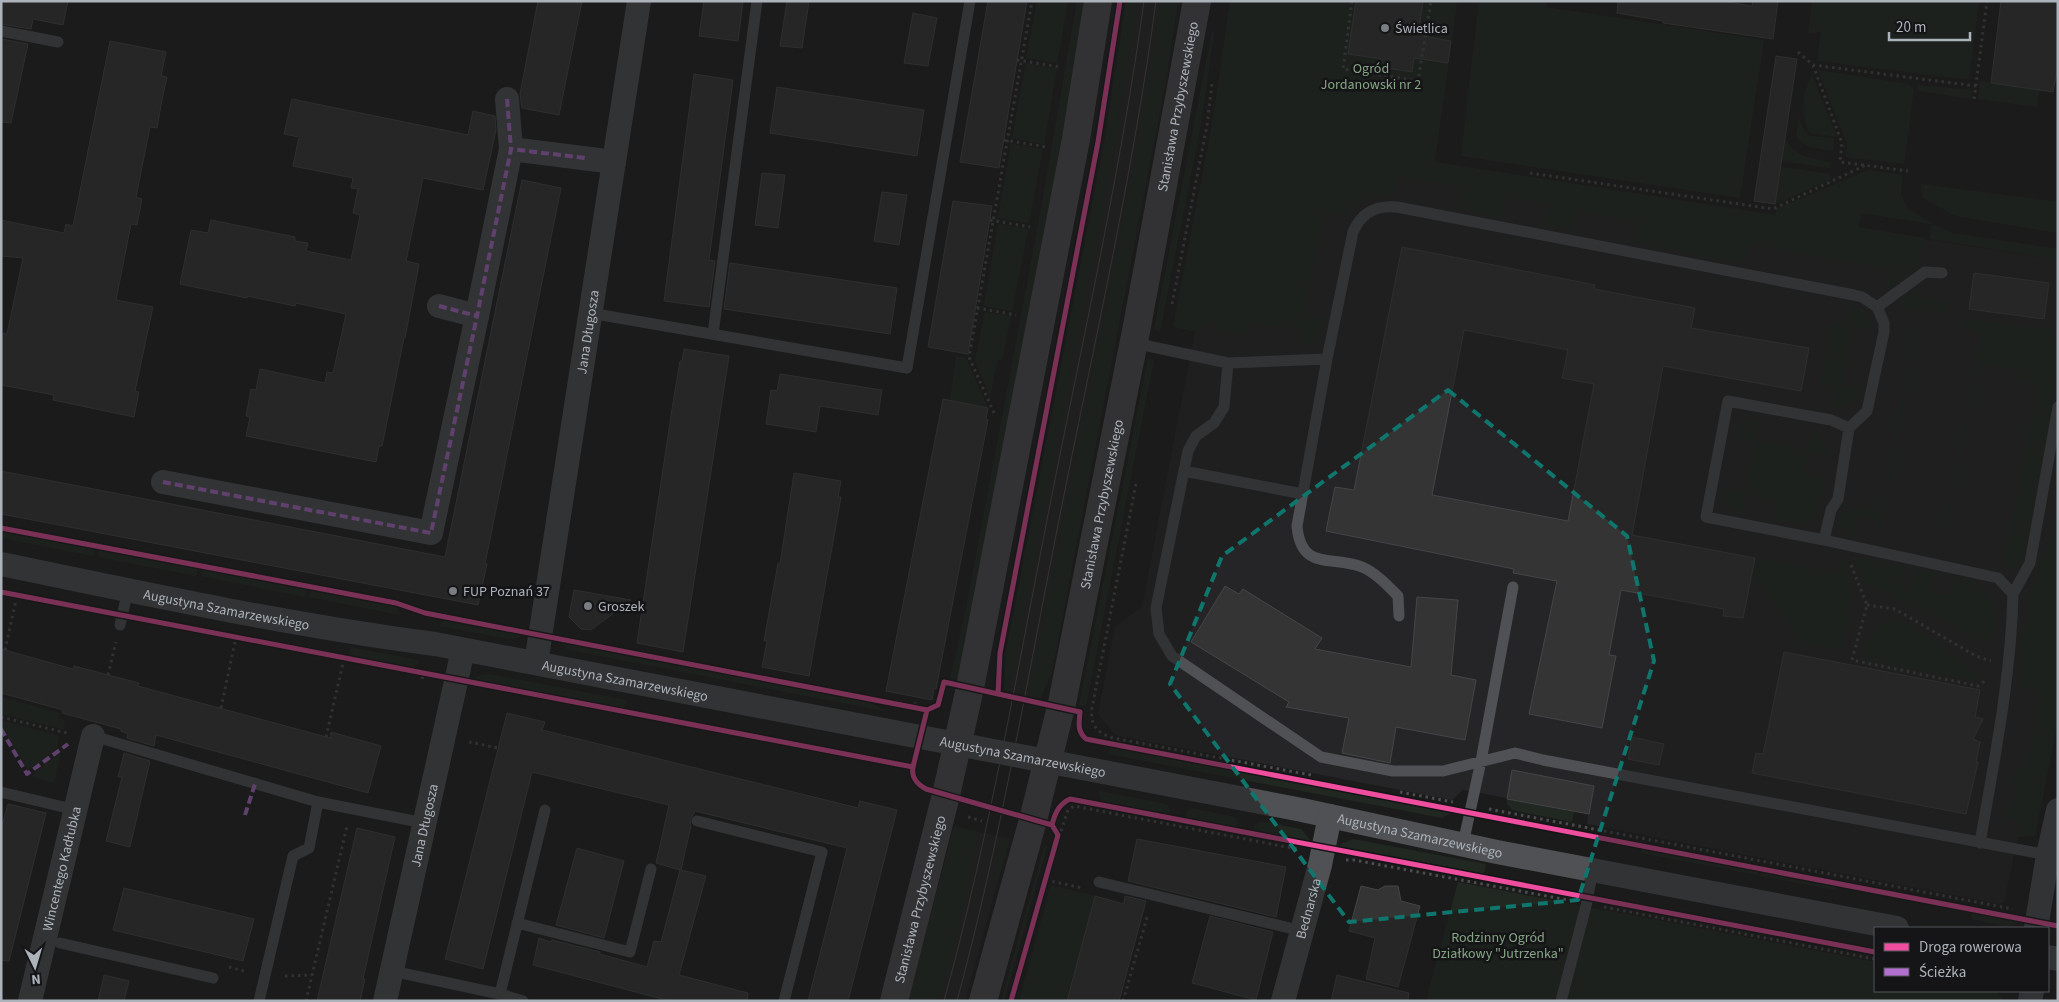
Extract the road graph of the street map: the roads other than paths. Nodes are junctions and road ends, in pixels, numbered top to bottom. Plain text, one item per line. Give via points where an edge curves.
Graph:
1 (639, 1) edge
2 (757, 1) edge
3 (970, 1) edge
4 (1098, 1) edge
5 (1197, 1) edge
6 (1, 31) edge
7 (58, 42) dead end
8 (506, 99) dead end
9 (511, 149) junction
10 (614, 162) junction
11 (1942, 273) dead end
12 (439, 306) dead end
13 (1877, 307) junction
14 (590, 314) junction
15 (477, 316) junction
16 (713, 334) junction
17 (1134, 343) junction
18 (1327, 359) junction
19 (1228, 363) junction
20 (2058, 407) edge
21 (1849, 428) junction
22 (1184, 471) junction
23 (163, 482) dead end
24 (1303, 494) junction
25 (1824, 540) junction
26 (1, 564) edge
27 (1513, 587) dead end
28 (128, 590) junction
29 (2013, 594) junction
30 (1399, 616) dead end
31 (120, 625) road end
32 (463, 650) junction
33 (536, 663) junction
34 (82, 735) joint
35 (957, 745) junction
36 (1047, 762) junction
37 (1481, 762) junction
38 (1, 792) edge
39 (318, 802) junction
40 (76, 810) junction
41 (545, 810) dead end
42 (2058, 810) edge
43 (1330, 816) junction
44 (697, 821) dead end
45 (424, 823) junction
46 (1980, 843) junction
47 (1463, 844) junction
48 (2048, 855) junction
49 (651, 869) dead end
50 (1593, 870) junction
51 (1099, 882) dead end
52 (517, 923) junction
53 (1892, 927) edge
54 (2036, 927) edge
55 (1302, 931) junction
56 (60, 943) dead end
57 (392, 971) junction
58 (213, 978) dead end
59 (500, 994) junction
60 (30, 1001) edge
61 (259, 1001) edge
62 (385, 1001) edge
63 (523, 1001) edge
64 (784, 1001) edge
65 (894, 1001) edge
66 (983, 1001) edge
67 (1284, 1001) edge
68 (1561, 1001) edge

1 - 10 street, Jana Długosza
2 - 16 lane
3 - 16 lane via 907,368
4 - 35 main road, Stanisława Przybyszewskiego via 1076,139 973,677
5 - 17 main road, Stanisława Przybyszewskiego
6 - 7 lane
8 - 9 street
9 - 10 street
9 - 15 street
10 - 14 street, Jana Długosza
11 - 13 lane via 1925,272
12 - 15 street
13 - 18 lane via 1854,295 1388,206 1370,210 1356,224
13 - 21 lane via 1884,332 1867,411
14 - 16 lane
14 - 33 street, Jana Długosza
15 - 23 street via 431,533
17 - 19 lane
17 - 36 main road, Stanisława Przybyszewskiego via 1064,693
18 - 19 lane
18 - 24 lane
19 - 22 lane via 1224,406 1214,423 1196,436 1188,451
20 - 29 lane via 2030,563
21 - 25 lane via 1838,499 1831,510
21 - 25 lane via 1831,420 1728,401 1706,517
22 - 24 lane
22 - 37 lane via 1156,608 1159,634 1172,656 1321,757 1393,771 1443,771
24 - 30 lane via 1297,526 1301,545 1315,558 1347,562 1373,573 1398,596
25 - 29 lane via 1998,578
26 - 28 street, Augustyna Szamarzewskiego
27 - 37 lane
28 - 31 lane
28 - 32 street, Augustyna Szamarzewskiego
29 - 46 lane via 2007,666
32 - 33 street, Augustyna Szamarzewskiego
32 - 45 street, Jana Długosza
33 - 35 street, Augustyna Szamarzewskiego
34 - 39 lane
34 - 40 street, Wincentego Kadłubka
35 - 36 street, Augustyna Szamarzewskiego
35 - 65 main road, Stanisława Przybyszewskiego
36 - 43 street, Augustyna Szamarzewskiego
36 - 66 main road, Stanisława Przybyszewskiego
37 - 46 lane via 1515,753
37 - 47 lane
38 - 40 lane
39 - 45 lane
39 - 61 lane via 309,848 293,856
40 - 60 street, Wincentego Kadłubka
41 - 52 lane
42 - 48 street
43 - 47 street, Augustyna Szamarzewskiego
43 - 55 street, Bednarska
44 - 64 lane via 822,852
45 - 57 street, Jana Długosza
46 - 48 lane
47 - 50 street, Augustyna Szamarzewskiego
48 - 54 street
49 - 52 lane via 630,952
50 - 53 street, Augustyna Szamarzewskiego
50 - 68 lane
51 - 55 lane
52 - 59 lane
55 - 67 street, Bednarska
56 - 58 lane
57 - 59 lane
57 - 62 street, Jana Długosza
59 - 63 lane

